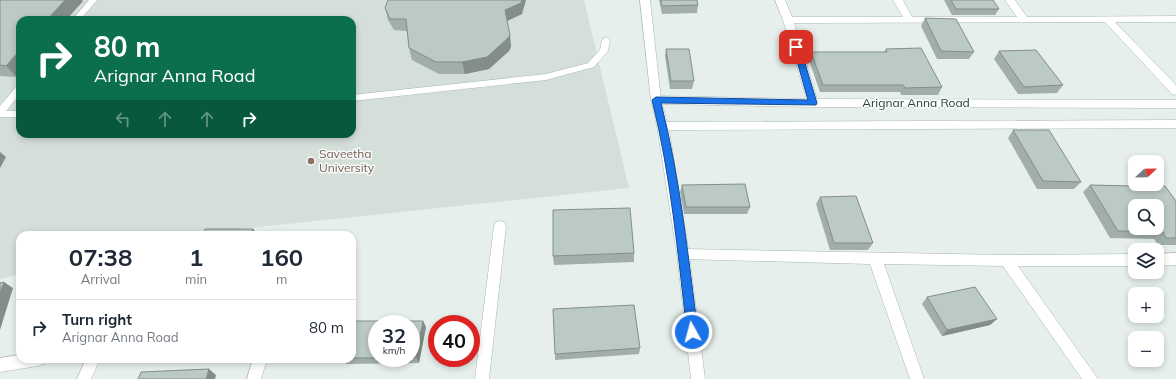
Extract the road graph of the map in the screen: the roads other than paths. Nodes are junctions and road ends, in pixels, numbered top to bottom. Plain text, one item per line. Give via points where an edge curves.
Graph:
1 (93, 0) edge
2 (645, 0) edge
3 (780, 0) edge
4 (898, 0) edge
5 (1010, 0) edge
6 (79, 16) edge
7 (1023, 18) junction
8 (1106, 18) junction
9 (909, 19) junction
10 (1176, 19) edge
11 (788, 20) junction
12 (606, 40) dead end
13 (1176, 90) edge
14 (16, 93) edge
15 (356, 98) edge
16 (656, 100) junction
17 (813, 103) junction
18 (1176, 104) edge
19 (0, 113) edge
20 (16, 114) edge
21 (1176, 124) edge
22 (663, 126) junction
23 (500, 226) dead end
24 (683, 254) junction
25 (875, 258) junction
26 (1128, 260) edge
27 (1164, 260) edge
28 (1176, 260) edge
29 (1007, 261) junction
30 (16, 363) edge
31 (91, 363) edge
32 (259, 363) edge
33 (0, 366) edge
34 (84, 379) edge
35 (254, 379) edge
36 (482, 379) edge
37 (698, 379) edge
38 (917, 379) edge
39 (1091, 379) edge

1 - 6 lane
2 - 16 street
3 - 11 street
4 - 9 street
5 - 7 street
7 - 8 street
7 - 9 street
8 - 10 street
8 - 13 street
9 - 11 street
11 - 17 street
12 - 15 lane via 604,51 591,65 546,77
14 - 19 lane
16 - 17 street, Arignar Anna Road
16 - 22 street
17 - 18 street, Arignar Anna Road
19 - 20 lane
21 - 22 street, Arignar Anna Road
22 - 24 street
23 - 36 street
24 - 25 street
24 - 37 street
25 - 29 street
25 - 38 street
26 - 29 street
27 - 28 street
29 - 39 street
30 - 33 street
31 - 34 street
32 - 35 street

